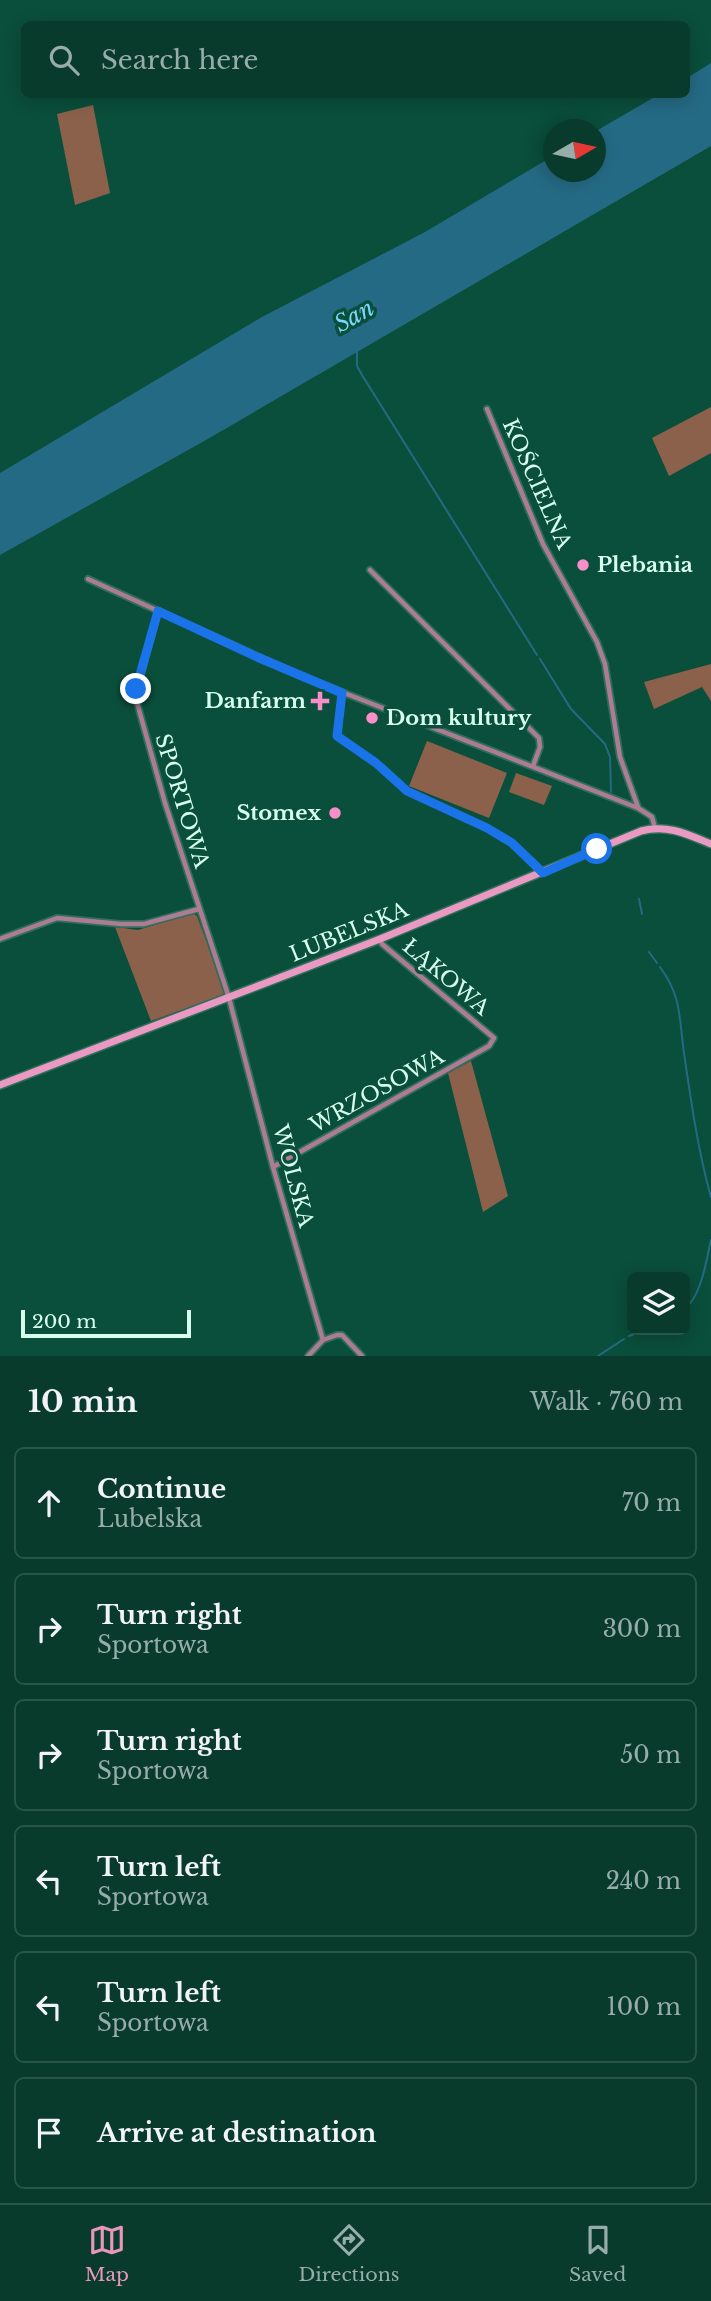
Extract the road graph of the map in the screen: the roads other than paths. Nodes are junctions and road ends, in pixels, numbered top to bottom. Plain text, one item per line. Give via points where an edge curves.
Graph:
1 (487, 409) dead end
2 (370, 570) dead end
3 (88, 579) dead end
4 (158, 611) junction
5 (342, 693) junction
6 (533, 766) junction
7 (638, 808) junction
8 (655, 828) junction
9 (711, 844) edge
10 (543, 873) junction
11 (199, 909) junction
12 (0, 939) edge
13 (380, 939) junction
14 (229, 998) junction
15 (494, 1038) joint
16 (0, 1085) edge
17 (273, 1167) junction
18 (323, 1340) junction
19 (307, 1356) edge
20 (362, 1356) edge

1 - 7 street, KOŚCIELNA via 543,544 597,642 605,664 620,757
2 - 6 street via 538,738 540,747
3 - 4 street
4 - 5 street
4 - 11 street, SPORTOWA via 136,699
5 - 6 street
5 - 10 street via 337,736 407,791 512,843
6 - 7 street
7 - 8 street via 652,817
8 - 9 main road
8 - 10 main road, LUBELSKA
10 - 13 main road, LUBELSKA
11 - 12 street via 144,924 57,919
11 - 14 street, SPORTOWA
13 - 14 main road, LUBELSKA
13 - 15 street, ŁĄKOWA
14 - 16 main road, LUBELSKA
14 - 17 street, WOLSKA
15 - 17 street, WRZOSOWA via 489,1046
17 - 18 street, WOLSKA
18 - 19 street
18 - 20 street via 342,1335

